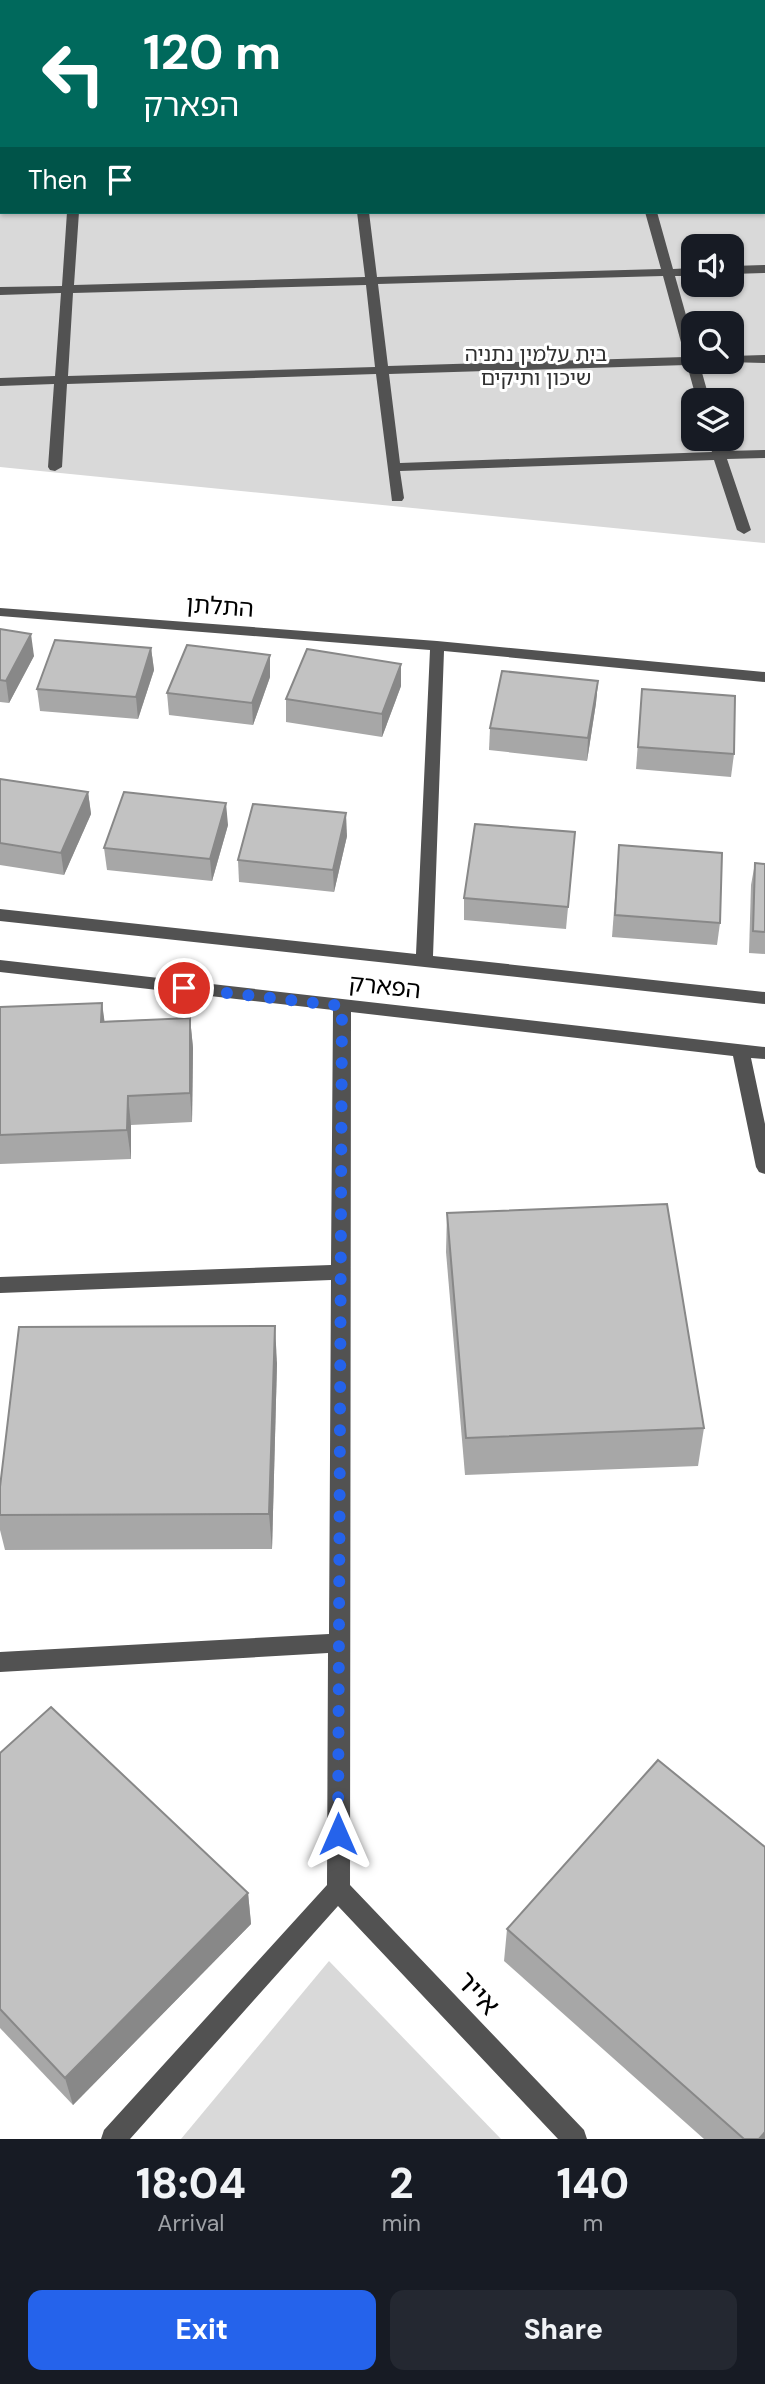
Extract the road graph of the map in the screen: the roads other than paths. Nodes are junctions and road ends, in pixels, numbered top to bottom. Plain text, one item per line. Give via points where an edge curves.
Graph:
1 (73, 214) edge
2 (363, 214) edge
3 (652, 214) edge
4 (765, 269) edge
5 (744, 270) edge
6 (668, 272) junction
7 (681, 272) edge
8 (370, 278) junction
9 (68, 289) junction
10 (0, 291) edge
11 (681, 319) edge
12 (765, 359) edge
13 (744, 360) edge
14 (681, 362) edge
15 (382, 368) junction
16 (62, 380) junction
17 (0, 382) edge
18 (718, 451) edge
19 (765, 454) edge
20 (719, 456) junction
21 (55, 467) dead end
22 (393, 467) junction
23 (397, 498) dead end
24 (744, 530) dead end
25 (0, 612) edge
26 (437, 646) junction
27 (765, 677) edge
28 (0, 915) edge
29 (424, 962) junction
30 (0, 966) edge
31 (765, 998) edge
32 (342, 1006) junction
33 (741, 1051) junction
34 (765, 1053) edge
35 (765, 1167) edge
36 (341, 1272) junction
37 (0, 1285) edge
38 (340, 1643) junction
39 (0, 1662) edge
40 (338, 1889) junction
41 (113, 2139) edge
42 (575, 2139) edge

1 - 9 street
2 - 8 street
3 - 6 street
4 - 5 street
6 - 7 street
6 - 8 street
6 - 11 street
8 - 9 street
8 - 15 street
9 - 10 street
9 - 16 street
12 - 13 street
14 - 15 street
15 - 16 street
15 - 22 street
16 - 17 street
16 - 21 street
18 - 20 street
19 - 20 street
20 - 22 street
20 - 24 street
22 - 23 street
25 - 26 street, התלתן
26 - 27 street, התלתן
26 - 29 street
28 - 29 street, הפארק
29 - 31 street, הפארק
30 - 32 street, הפארק
32 - 33 street, הפארק
32 - 36 street
33 - 34 street, הפארק
33 - 35 street
36 - 37 street
36 - 38 street
38 - 39 street
38 - 40 street
40 - 41 street
40 - 42 street, אייר

